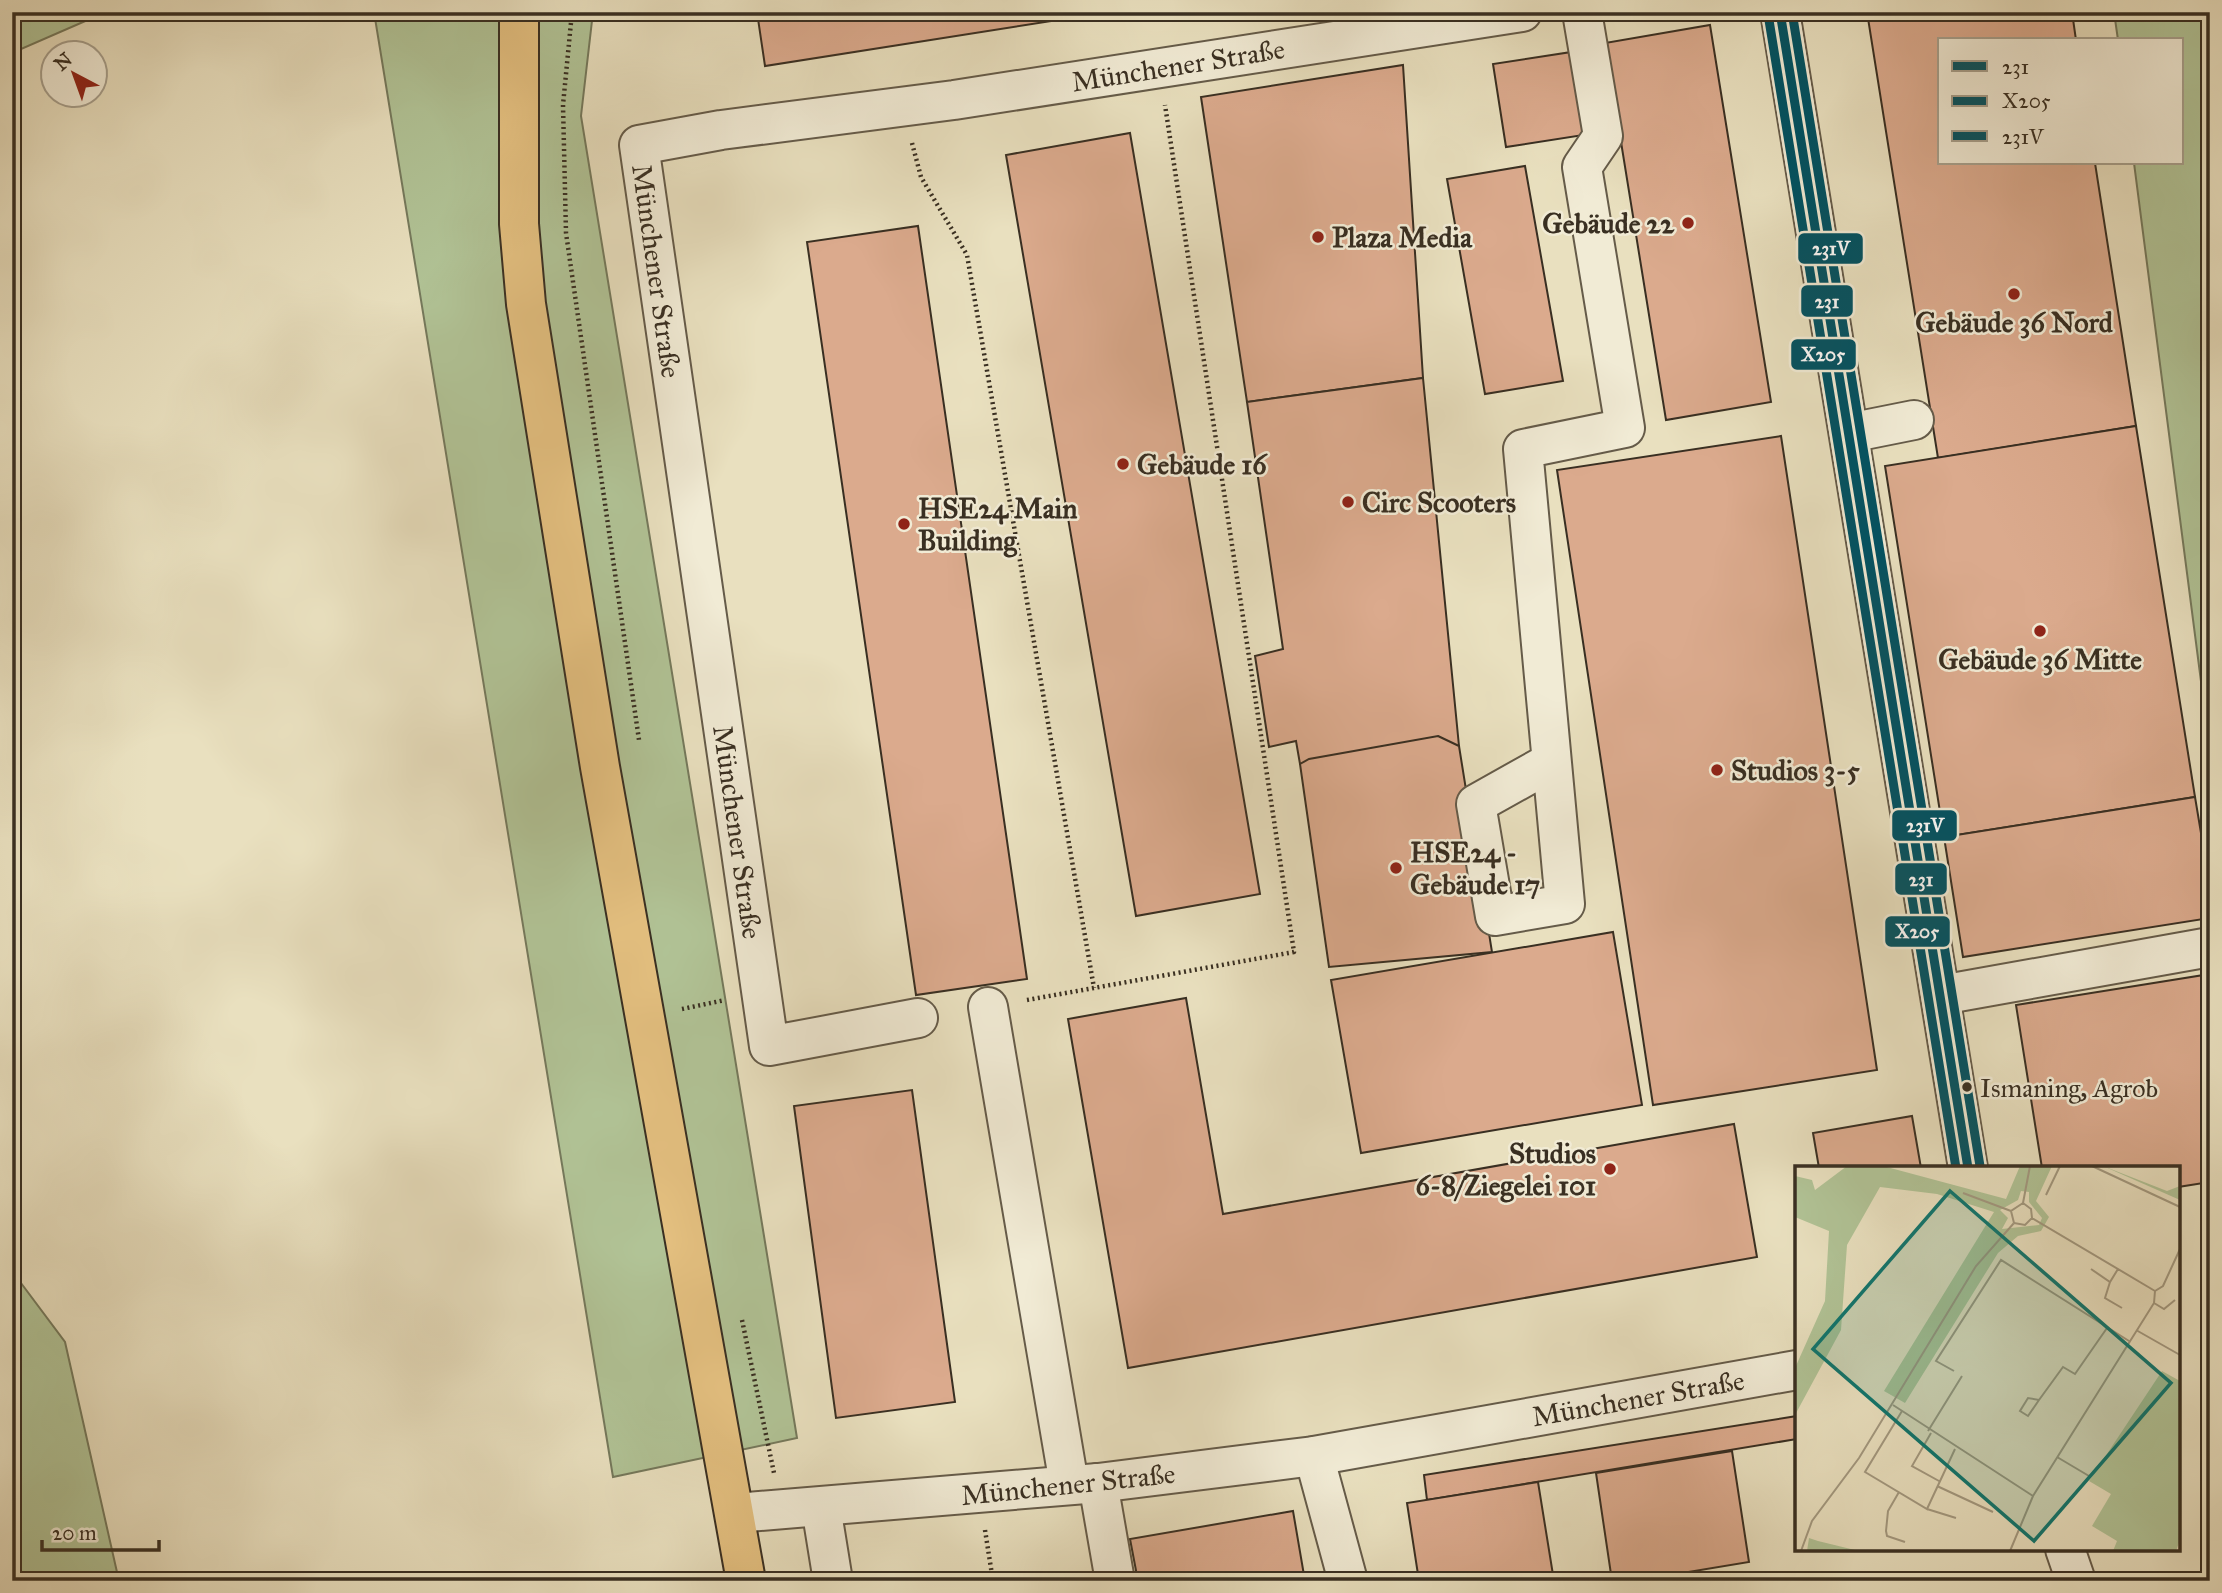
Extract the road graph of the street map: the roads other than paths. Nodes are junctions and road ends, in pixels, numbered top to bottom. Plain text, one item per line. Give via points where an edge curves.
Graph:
1 (519, 12) edge
2 (1522, 12) edge
3 (1582, 12) edge
4 (1780, 12) edge
5 (1914, 420) dead end
6 (1849, 433) junction
7 (1551, 762) dead end
8 (2210, 947) edge
9 (1941, 995) junction
10 (988, 1007) road end
11 (918, 1018) dead end
12 (1968, 1166) edge
13 (1795, 1370) edge
14 (1314, 1456) junction
15 (1083, 1483) junction
16 (821, 1507) junction
17 (736, 1513) junction
18 (2066, 1551) edge
19 (746, 1581) edge
20 (834, 1581) edge
21 (1115, 1581) edge
22 (1348, 1581) edge
23 (2076, 1581) edge

1 - 17 main road via 519,224 526,304 600,767
2 - 11 street, Münchener Straße via 639,145 769,1046
3 - 7 street via 1603,136 1582,167 1625,429 1523,449
4 - 6 street
5 - 6 street
6 - 9 street
8 - 9 street
9 - 12 street
10 - 15 street
13 - 14 street, Münchener Straße
14 - 15 street, Münchener Straße
14 - 22 street
15 - 16 street, Münchener Straße
15 - 21 street
16 - 17 street, Münchener Straße
16 - 20 street
17 - 19 main road
18 - 23 street

